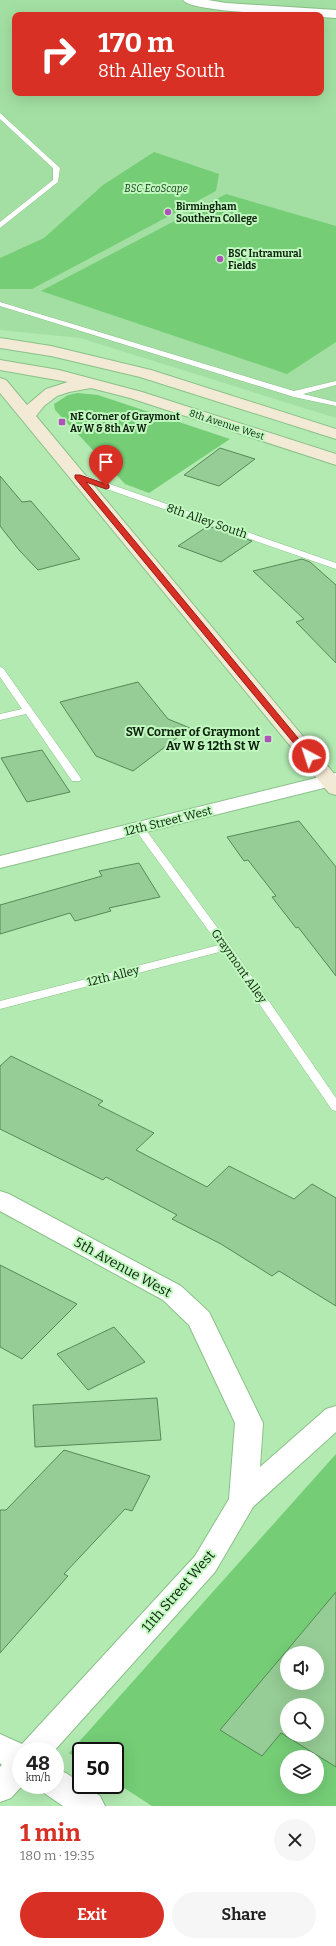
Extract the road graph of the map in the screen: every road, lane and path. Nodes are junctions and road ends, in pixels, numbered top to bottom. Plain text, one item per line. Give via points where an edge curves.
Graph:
1 (189, 0) edge
2 (305, 12) edge
3 (324, 13) edge
4 (336, 14) edge
5 (0, 115) edge
6 (0, 226) edge
7 (0, 304) edge
8 (0, 343) edge
9 (0, 365) edge
10 (0, 383) edge
11 (336, 383) edge
12 (97, 385) junction
13 (294, 394) junction
14 (336, 404) edge
15 (28, 416) junction
16 (336, 434) edge
17 (336, 460) edge
18 (78, 476) junction
19 (336, 566) edge
20 (0, 670) edge
21 (27, 711) junction
22 (0, 717) edge
23 (76, 779) dead end
24 (334, 783) edge
25 (139, 828) junction
26 (0, 862) edge
27 (226, 947) junction
28 (0, 1005) edge
29 (336, 1107) edge
30 (0, 1200) edge
31 (336, 1416) edge
32 (243, 1499) junction
33 (42, 1742) edge
34 (0, 1747) edge
35 (12, 1754) edge
36 (12, 1775) edge
37 (0, 1788) edge
38 (64, 1789) edge
39 (89, 1806) edge

1 - 2 street via 226,7
3 - 4 street
5 - 6 lane via 57,168 56,181
7 - 13 lane
8 - 16 main road, 8th Avenue West via 52,351 145,373
9 - 12 main road, 8th Avenue West via 59,375
10 - 15 main road
11 - 13 lane
12 - 15 main road via 74,385 48,394 34,404
12 - 17 main road, 8th Avenue West via 136,395
13 - 14 lane
15 - 18 main road
18 - 19 lane, 8th Alley South
18 - 24 main road
20 - 21 lane
21 - 22 lane
21 - 23 lane
24 - 25 street, 12th Street West
25 - 26 street, 12th Street West
25 - 27 lane, Graymont Alley
27 - 28 lane, 12th Alley
27 - 29 lane, Graymont Alley
30 - 32 street, 5th Avenue West via 172,1293 200,1319 249,1423
31 - 32 street, 11th Street West
32 - 33 street, 11th Street West via 205,1564
34 - 35 street
36 - 37 street
38 - 39 street

